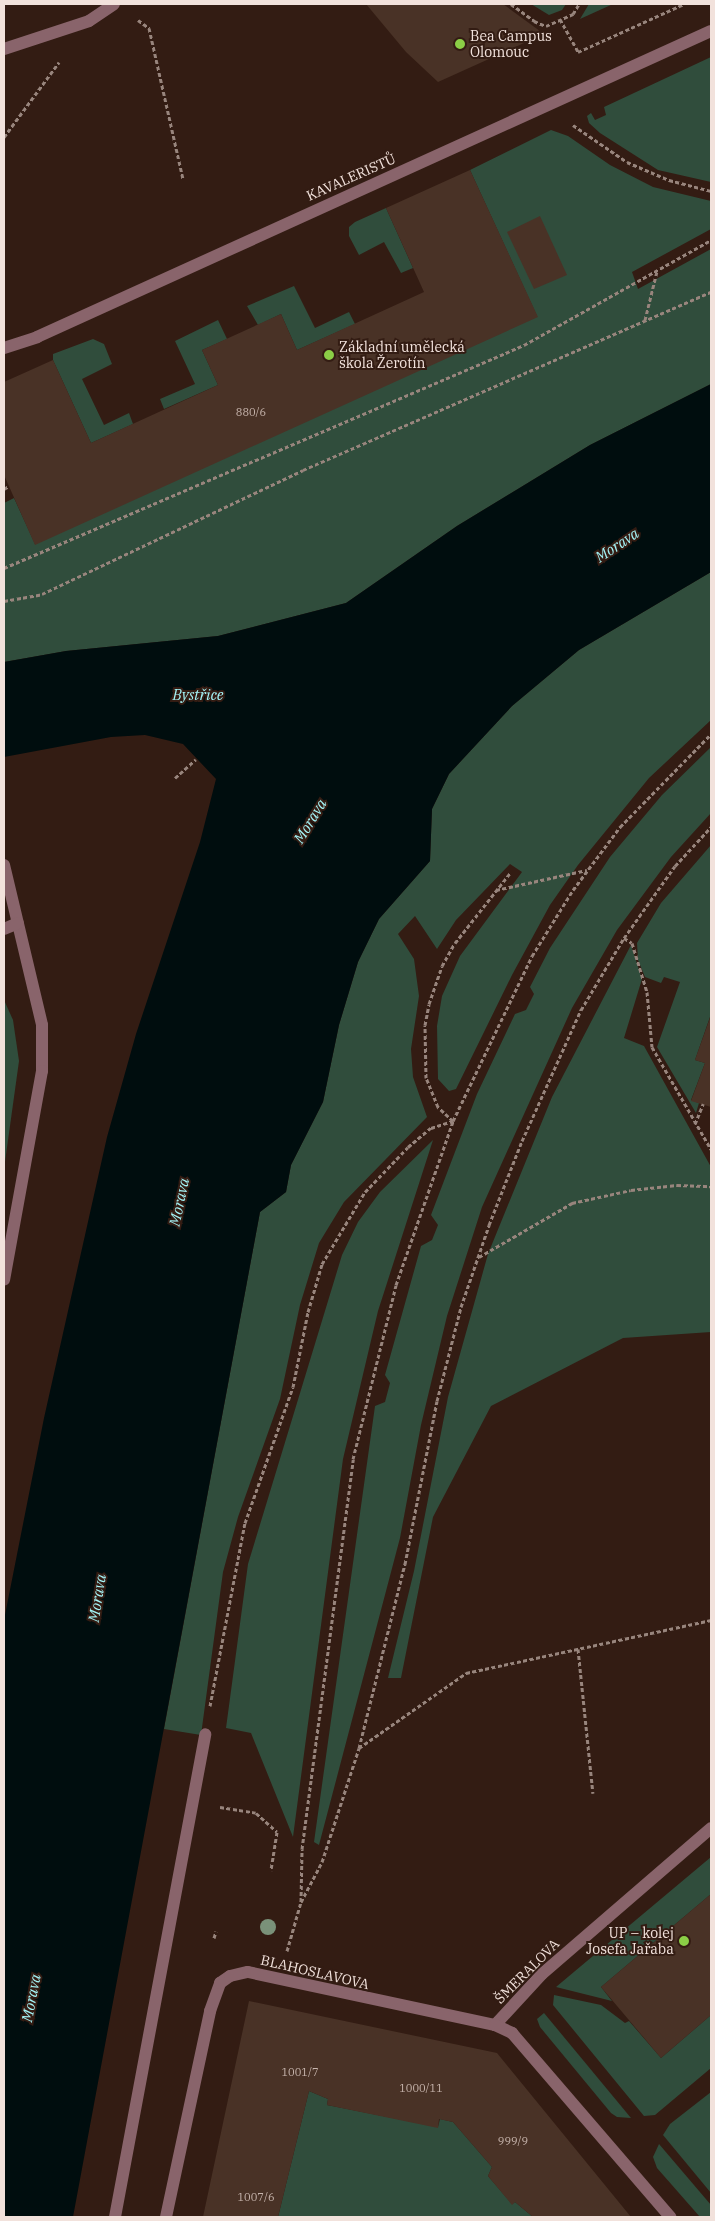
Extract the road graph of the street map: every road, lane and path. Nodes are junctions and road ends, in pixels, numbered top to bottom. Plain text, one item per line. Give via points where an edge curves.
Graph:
1 (114, 4) edge
2 (511, 4) edge
3 (579, 4) edge
4 (684, 4) edge
5 (134, 16) dead end
6 (560, 19) junction
7 (711, 31) edge
8 (4, 49) edge
9 (61, 59) dead end
10 (550, 104) junction
11 (4, 136) edge
12 (183, 179) dead end
13 (711, 190) edge
14 (711, 240) edge
15 (657, 271) junction
16 (711, 292) edge
17 (645, 321) junction
18 (4, 348) edge
19 (9, 486) dead end
20 (4, 489) edge
21 (4, 568) edge
22 (4, 601) edge
23 (711, 734) edge
24 (196, 759) dead end
25 (175, 778) dead end
26 (711, 827) edge
27 (4, 865) edge
28 (588, 870) junction
29 (510, 873) dead end
30 (496, 890) junction
31 (18, 924) junction
32 (4, 929) edge
33 (624, 938) junction
34 (703, 1104) dead end
35 (454, 1121) junction
36 (695, 1124) junction
37 (711, 1149) edge
38 (711, 1186) edge
39 (478, 1257) junction
40 (4, 1280) edge
41 (711, 1620) edge
42 (578, 1649) junction
43 (206, 1734) joint
44 (359, 1748) junction
45 (593, 1793) dead end
46 (192, 1802) junction
47 (711, 1828) edge
48 (271, 1872) dead end
49 (301, 1902) junction
50 (216, 1931) dead end
51 (214, 1938) dead end
52 (279, 1978) junction
53 (495, 2024) junction
54 (115, 2217) edge
55 (166, 2217) edge
56 (670, 2217) edge

1 - 8 street via 90,21
2 - 6 path via 534,22 546,26
3 - 6 path via 573,14
4 - 6 path via 578,52
5 - 12 path via 149,28
7 - 10 street, KAVALERISTŮ
9 - 11 path
10 - 13 path via 580,132 627,162 669,180
10 - 18 street, KAVALERISTŮ via 38,337
14 - 15 path
15 - 17 path
15 - 21 path via 524,345
16 - 17 path
17 - 22 path via 303,470 42,594
19 - 20 path
23 - 28 path via 620,827
24 - 25 path
26 - 33 path via 675,866
27 - 31 street
28 - 30 path
28 - 35 path via 532,956
29 - 30 path
30 - 35 path via 455,943 442,966 425,1025 428,1086 438,1108
31 - 32 street
31 - 40 street via 42,1025 42,1071
33 - 36 path via 632,944 647,992 652,1047
33 - 39 path via 581,1010 522,1141
34 - 36 path
35 - 43 path via 431,1128 365,1192 322,1264 308,1312 294,1387 245,1523
35 - 49 path via 396,1285 353,1460 302,1849
36 - 37 path
38 - 39 path via 677,1185 631,1190 572,1203
39 - 44 path via 461,1307 437,1402 405,1564
41 - 42 path
42 - 44 path via 466,1673
42 - 45 path
43 - 46 street
44 - 49 path via 322,1862
46 - 48 path via 256,1813 277,1832
46 - 54 street
47 - 53 street, ŠMERALOVA via 542,1974
49 - 52 path
50 - 51 path
52 - 53 street, BLAHOSLAVOVA
52 - 55 street, BLAHOSLAVOVA via 248,1972 230,1976 220,1983 210,2011
53 - 56 street, ŠMERALOVA via 512,2033 526,2048

